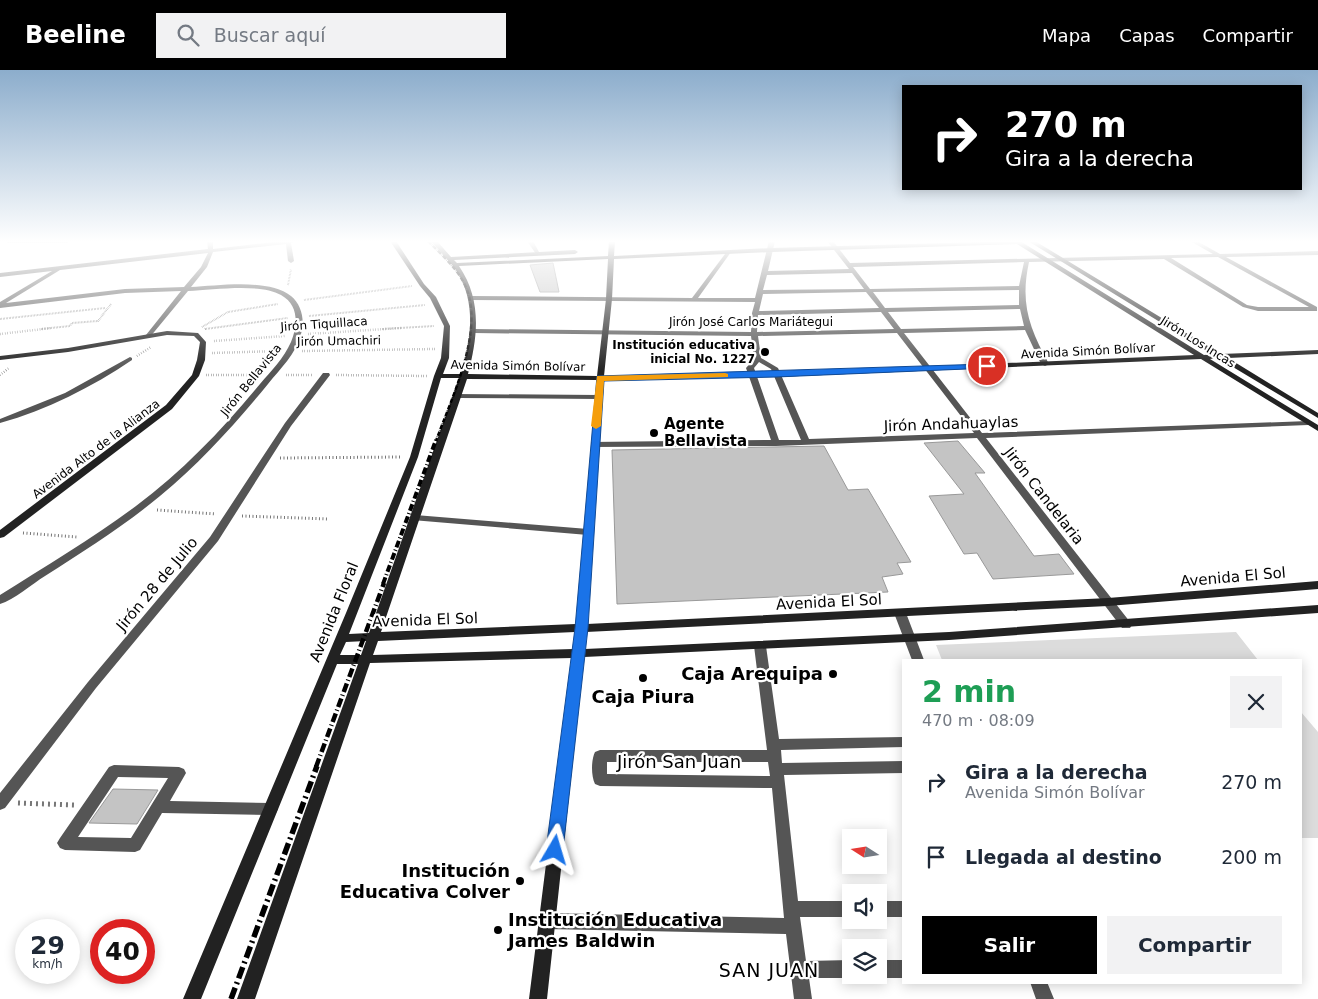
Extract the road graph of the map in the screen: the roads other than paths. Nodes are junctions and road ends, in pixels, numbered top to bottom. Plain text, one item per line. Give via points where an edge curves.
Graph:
1 (34, 284) edge
2 (191, 284) edge
3 (422, 284) edge
4 (466, 284) edge
5 (609, 284) edge
6 (705, 284) edge
7 (761, 284) edge
8 (864, 284) edge
9 (1023, 284) edge
10 (1086, 284) edge
11 (1101, 284) edge
12 (1210, 284) edge
13 (1271, 284) edge
14 (1022, 288) junction
15 (188, 289) junction
16 (868, 290) junction
17 (759, 292) junction
18 (471, 298) junction
19 (609, 299) junction
20 (694, 299) junction
21 (758, 300) junction
22 (0, 305) edge
23 (1021, 307) junction
24 (884, 310) junction
25 (1317, 310) edge
26 (755, 312) junction
27 (1027, 328) junction
28 (474, 331) junction
29 (901, 332) junction
30 (606, 333) junction
31 (754, 334) junction
32 (148, 336) junction
33 (1318, 346) edge
34 (1190, 350) junction
35 (1207, 350) junction
36 (1318, 352) edge
37 (1219, 356) junction
38 (1200, 357) junction
39 (0, 358) edge
40 (130, 359) dead end
41 (758, 359) junction
42 (1044, 361) junction
43 (927, 366) junction
44 (775, 371) junction
45 (751, 372) junction
46 (439, 373) junction
47 (464, 373) junction
48 (326, 375) dead end
49 (600, 375) junction
50 (458, 396) junction
51 (599, 397) junction
52 (1318, 416) edge
53 (0, 421) edge
54 (1308, 423) junction
55 (1318, 429) edge
56 (981, 437) junction
57 (806, 442) junction
58 (776, 443) junction
59 (594, 444) junction
60 (415, 518) junction
61 (588, 532) junction
62 (2, 533) edge
63 (1318, 585) edge
64 (0, 600) edge
65 (1108, 602) junction
66 (1318, 609) edge
67 (900, 613) junction
68 (1126, 626) junction
69 (581, 628) junction
70 (373, 637) junction
71 (342, 638) junction
72 (910, 638) junction
73 (760, 646) junction
74 (578, 652) junction
75 (364, 659) junction
76 (918, 659) edge
77 (332, 660) junction
78 (902, 742) edge
79 (776, 763) junction
80 (902, 767) edge
81 (0, 803) edge
82 (158, 807) junction
83 (271, 809) junction
84 (790, 909) junction
85 (842, 909) edge
86 (887, 909) edge
87 (902, 909) edge
88 (546, 921) junction
89 (793, 926) junction
90 (842, 969) edge
91 (887, 969) edge
92 (902, 969) edge
93 (799, 970) junction
94 (1039, 984) edge
95 (192, 999) edge
96 (246, 999) edge
97 (538, 999) edge
98 (803, 999) edge
99 (1045, 999) edge

1 - 22 street
2 - 15 street
3 - 46 street, Avenida Floral via 438,304 447,326 446,349
4 - 18 street
5 - 19 street
6 - 20 street
7 - 17 street
8 - 16 street, Jirón Candelaria
9 - 14 street
10 - 34 street, Jirón Los Incas
11 - 35 street, Jirón Los Incas
12 - 25 street via 1245,306
13 - 25 street
14 - 16 street
14 - 23 street
15 - 22 street via 125,291
15 - 32 street
15 - 64 street, Jirón Bellavista via 265,288 285,294 298,309 299,317 298,335 290,351 209,447 158,493
16 - 17 street
16 - 24 street, Jirón Candelaria
17 - 21 street
18 - 19 street
18 - 28 street
19 - 20 street
19 - 30 street
20 - 21 street
21 - 26 street
23 - 24 street
23 - 27 street
24 - 26 street
24 - 29 street, Jirón Candelaria
26 - 31 street
27 - 29 street, Jirón José Carlos Mariátegui
27 - 42 street
28 - 30 street, Jirón José Carlos Mariátegui
28 - 47 street
29 - 31 street, Jirón José Carlos Mariátegui
29 - 43 street, Jirón Candelaria
30 - 31 street, Jirón José Carlos Mariátegui
30 - 49 street
31 - 41 street
32 - 39 street
32 - 62 street, Avenida Alto de la Alianza via 174,332 196,334 203,342 195,376 169,407
33 - 35 street, Avenida Simón Bolívar
34 - 35 street, Avenida Simón Bolívar
34 - 38 street, Jirón Los Incas
34 - 42 street, Avenida Simón Bolívar
35 - 37 street, Jirón Los Incas
36 - 37 street, Avenida Simón Bolívar
37 - 38 street, Avenida Simón Bolívar
37 - 52 street, Jirón Los Incas
38 - 42 street, Avenida Simón Bolívar
38 - 54 street, Jirón Los Incas
40 - 53 lane via 99,379 55,400
41 - 44 street
41 - 45 street
42 - 43 street, Avenida Simón Bolívar
43 - 44 street, Avenida Simón Bolívar
43 - 56 street, Jirón Candelaria
44 - 45 street, Avenida Simón Bolívar
44 - 57 street
45 - 49 street, Avenida Simón Bolívar
45 - 58 street
46 - 47 street, Avenida Simón Bolívar
46 - 71 street, Avenida Floral via 414,457
47 - 49 street, Avenida Simón Bolívar
47 - 50 street
48 - 81 street, Jirón 28 de Julio via 302,405 214,539
49 - 51 street
50 - 51 street
50 - 60 street
51 - 59 street
54 - 55 street, Jirón Los Incas
54 - 56 street, Jirón Andahuaylas
56 - 57 street, Jirón Andahuaylas
56 - 65 street, Jirón Candelaria
57 - 58 street, Jirón Andahuaylas
58 - 59 street, Jirón Andahuaylas
59 - 61 street
60 - 61 street
60 - 70 street
61 - 69 street
63 - 65 street, Avenida El Sol
65 - 67 street, Avenida El Sol
65 - 68 street, Jirón Candelaria
66 - 68 street
67 - 69 street, Avenida El Sol
67 - 72 street
68 - 72 street
69 - 70 street, Avenida El Sol
69 - 74 street
70 - 71 street, Avenida El Sol
70 - 75 street
71 - 77 street, Avenida Floral
72 - 73 street
72 - 76 street
73 - 74 street
73 - 79 street
74 - 75 street
74 - 88 street
75 - 77 street
75 - 96 street
77 - 83 street, Avenida Floral
78 - 79 street, Jirón San Juan
79 - 79 street, Jirón San Juan via 600,756 600,780
79 - 80 street, Jirón San Juan
79 - 84 street
82 - 82 street via 135,845 65,843 114,771 179,773
82 - 83 street
83 - 95 street, Avenida Floral
84 - 85 street
84 - 89 street
86 - 87 street
88 - 89 street
88 - 97 street
89 - 93 street
90 - 93 street
91 - 92 street
93 - 98 street
94 - 99 street

